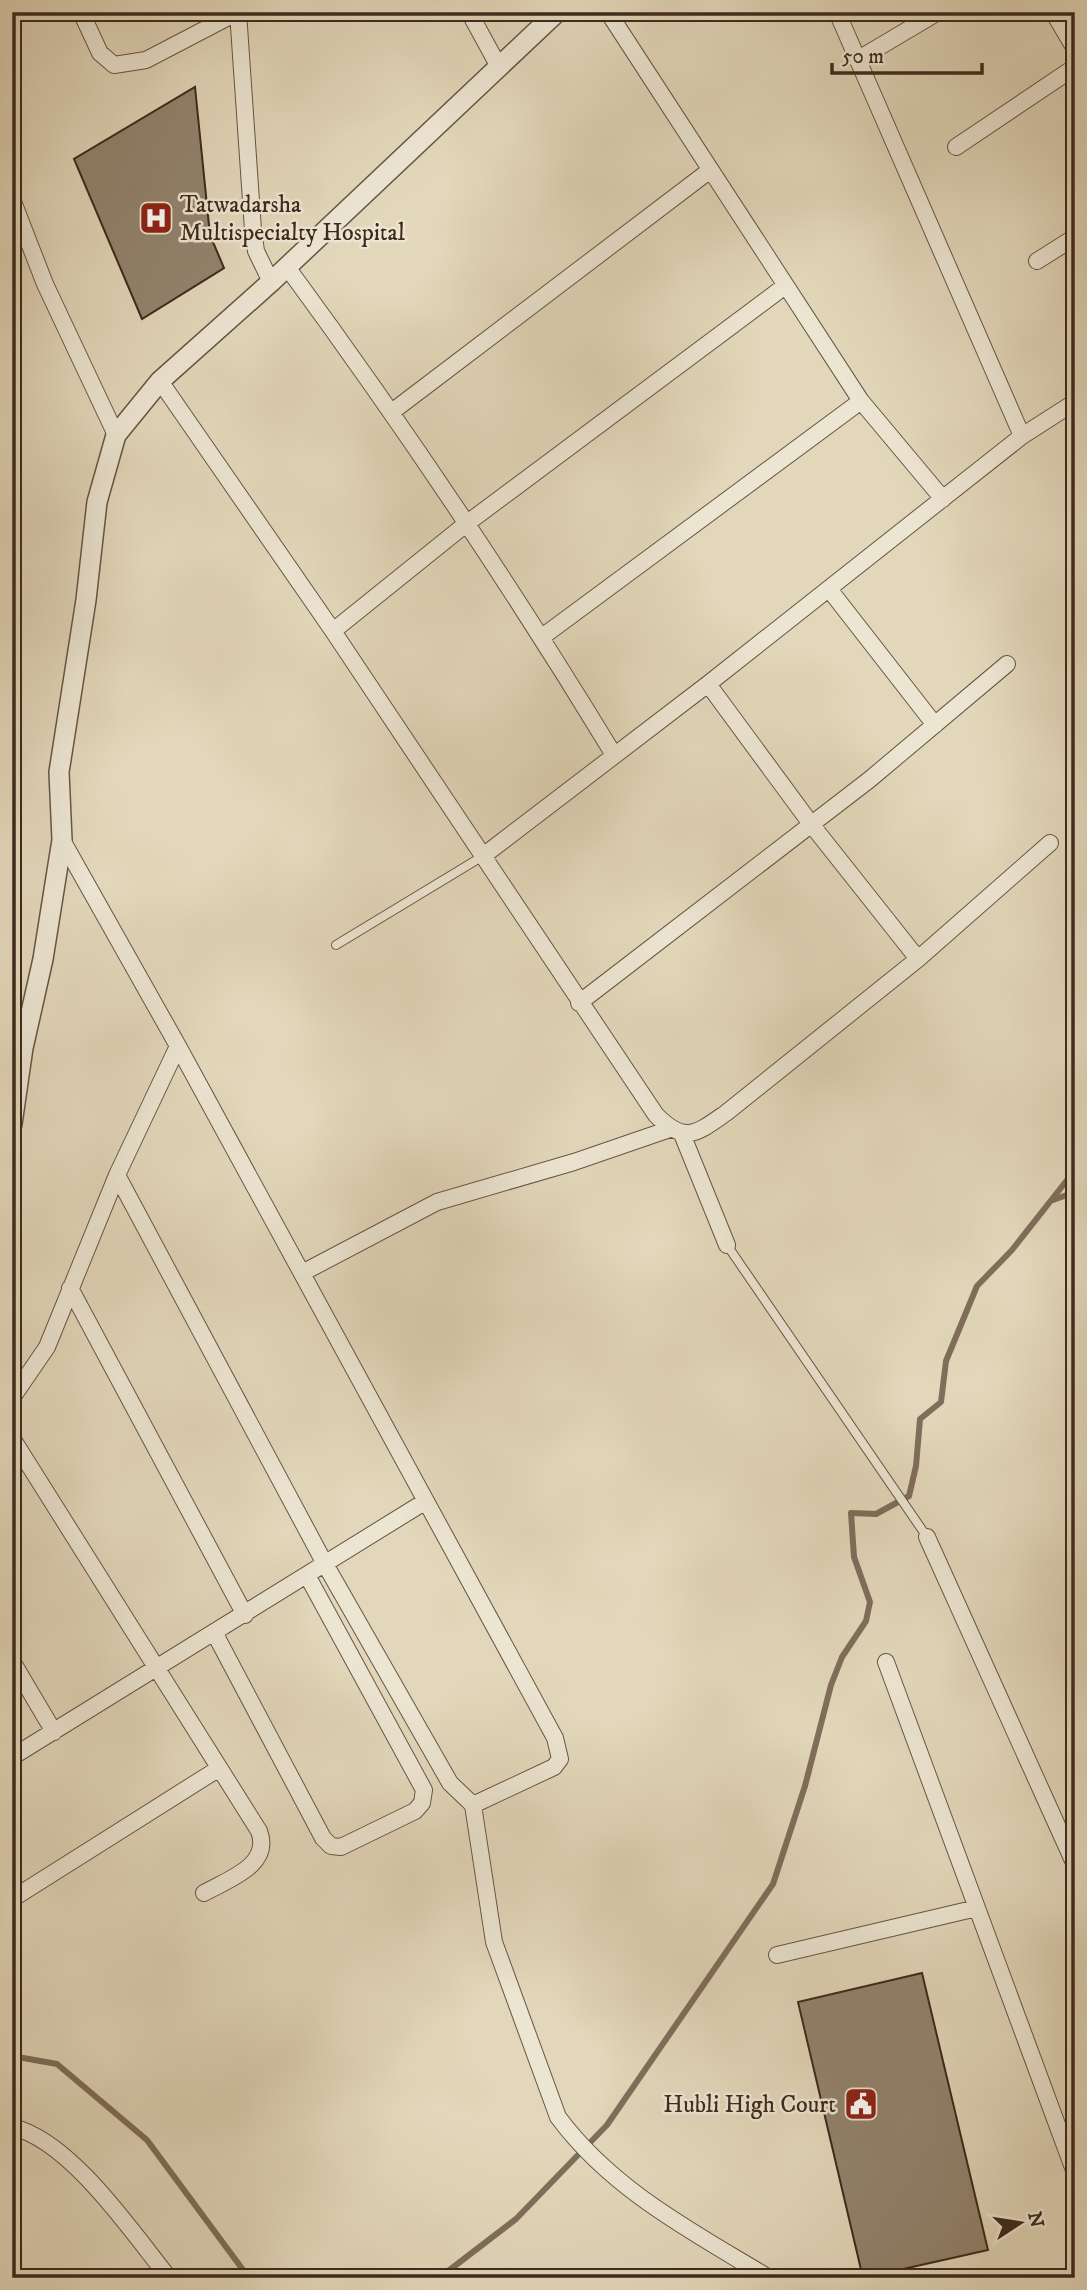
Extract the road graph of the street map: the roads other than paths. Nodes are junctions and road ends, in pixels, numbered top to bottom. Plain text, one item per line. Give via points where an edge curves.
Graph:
1 (81, 12) edge
2 (238, 12) edge
3 (469, 12) edge
4 (557, 12) edge
5 (608, 12) edge
6 (837, 12) edge
7 (938, 12) edge
8 (1053, 12) edge
9 (1075, 49) edge
10 (857, 60) junction
11 (499, 66) junction
12 (1075, 67) edge
13 (956, 147) dead end
14 (709, 171) junction
15 (12, 199) edge
16 (1075, 237) edge
17 (1037, 261) dead end
18 (287, 267) junction
19 (271, 282) junction
20 (785, 286) junction
21 (160, 381) junction
22 (861, 401) junction
23 (1075, 402) edge
24 (393, 411) junction
25 (116, 435) junction
26 (1022, 436) junction
27 (943, 499) junction
28 (466, 524) junction
29 (829, 589) junction
30 (333, 631) junction
31 (542, 637) junction
32 (1007, 664) dead end
33 (708, 684) junction
34 (935, 725) junction
35 (614, 754) junction
36 (811, 824) junction
37 (62, 840) junction
38 (1050, 843) dead end
39 (483, 856) junction
40 (336, 945) dead end
41 (918, 959) junction
42 (579, 1003) junction
43 (178, 1046) junction
44 (12, 1124) edge
45 (676, 1132) junction
46 (117, 1175) junction
47 (727, 1245) joint
48 (302, 1273) junction
49 (70, 1288) junction
50 (12, 1398) edge
51 (12, 1438) edge
52 (426, 1502) junction
53 (927, 1537) joint
54 (327, 1566) junction
55 (308, 1577) junction
56 (245, 1615) junction
57 (215, 1634) junction
58 (12, 1661) edge
59 (886, 1662) dead end
60 (159, 1668) junction
61 (54, 1732) junction
62 (12, 1757) edge
63 (218, 1769) junction
64 (473, 1805) junction
65 (1075, 1865) edge
66 (204, 1893) dead end
67 (12, 1899) edge
68 (977, 1908) junction
69 (777, 1955) dead end
70 (12, 2127) edge
71 (1075, 2173) edge
72 (169, 2278) edge
73 (769, 2278) edge

1 - 2 street via 100,53 114,65 146,61
2 - 19 street via 253,230 256,251
3 - 11 street
4 - 11 street
5 - 14 street
6 - 10 street
7 - 10 street
8 - 9 street
10 - 26 street
11 - 18 street
12 - 13 street
14 - 20 street
14 - 24 street
15 - 25 street via 45,284
16 - 17 street
18 - 19 street
18 - 24 street
19 - 21 street
20 - 22 street
20 - 28 street
21 - 25 street
21 - 30 street
22 - 27 street
22 - 31 street
23 - 26 street
24 - 28 street
25 - 37 street via 97,502 67,709 59,772
26 - 27 street
27 - 29 street
28 - 30 street
28 - 31 street
29 - 33 street
29 - 34 street
30 - 39 street
31 - 35 street
32 - 34 street
33 - 35 street
33 - 36 street
34 - 36 street
35 - 39 street
36 - 41 street
36 - 42 street
37 - 43 street
37 - 44 street
38 - 41 street
39 - 40 lane
39 - 42 street
41 - 45 street via 726,1113 698,1132
42 - 45 street via 656,1115
43 - 46 street
43 - 48 street
45 - 47 street
45 - 48 street via 437,1202
46 - 49 street
46 - 54 street
47 - 53 lane
48 - 52 street
49 - 50 street via 47,1347
49 - 56 street
51 - 60 street
52 - 54 street
52 - 64 street via 559,1749 560,1759 545,1773
53 - 65 street
54 - 55 street
54 - 64 street via 450,1783
55 - 56 street
55 - 57 street via 424,1790 415,1811 341,1847 331,1846
56 - 57 street
57 - 60 street
58 - 61 street
59 - 68 street
60 - 61 street
60 - 63 street
61 - 62 street
63 - 66 street via 264,1844 250,1867
63 - 67 street
64 - 73 street via 494,1942 547,2095 570,2133 651,2207
68 - 69 street
68 - 71 street
70 - 72 street via 29,2130 54,2147 99,2192

